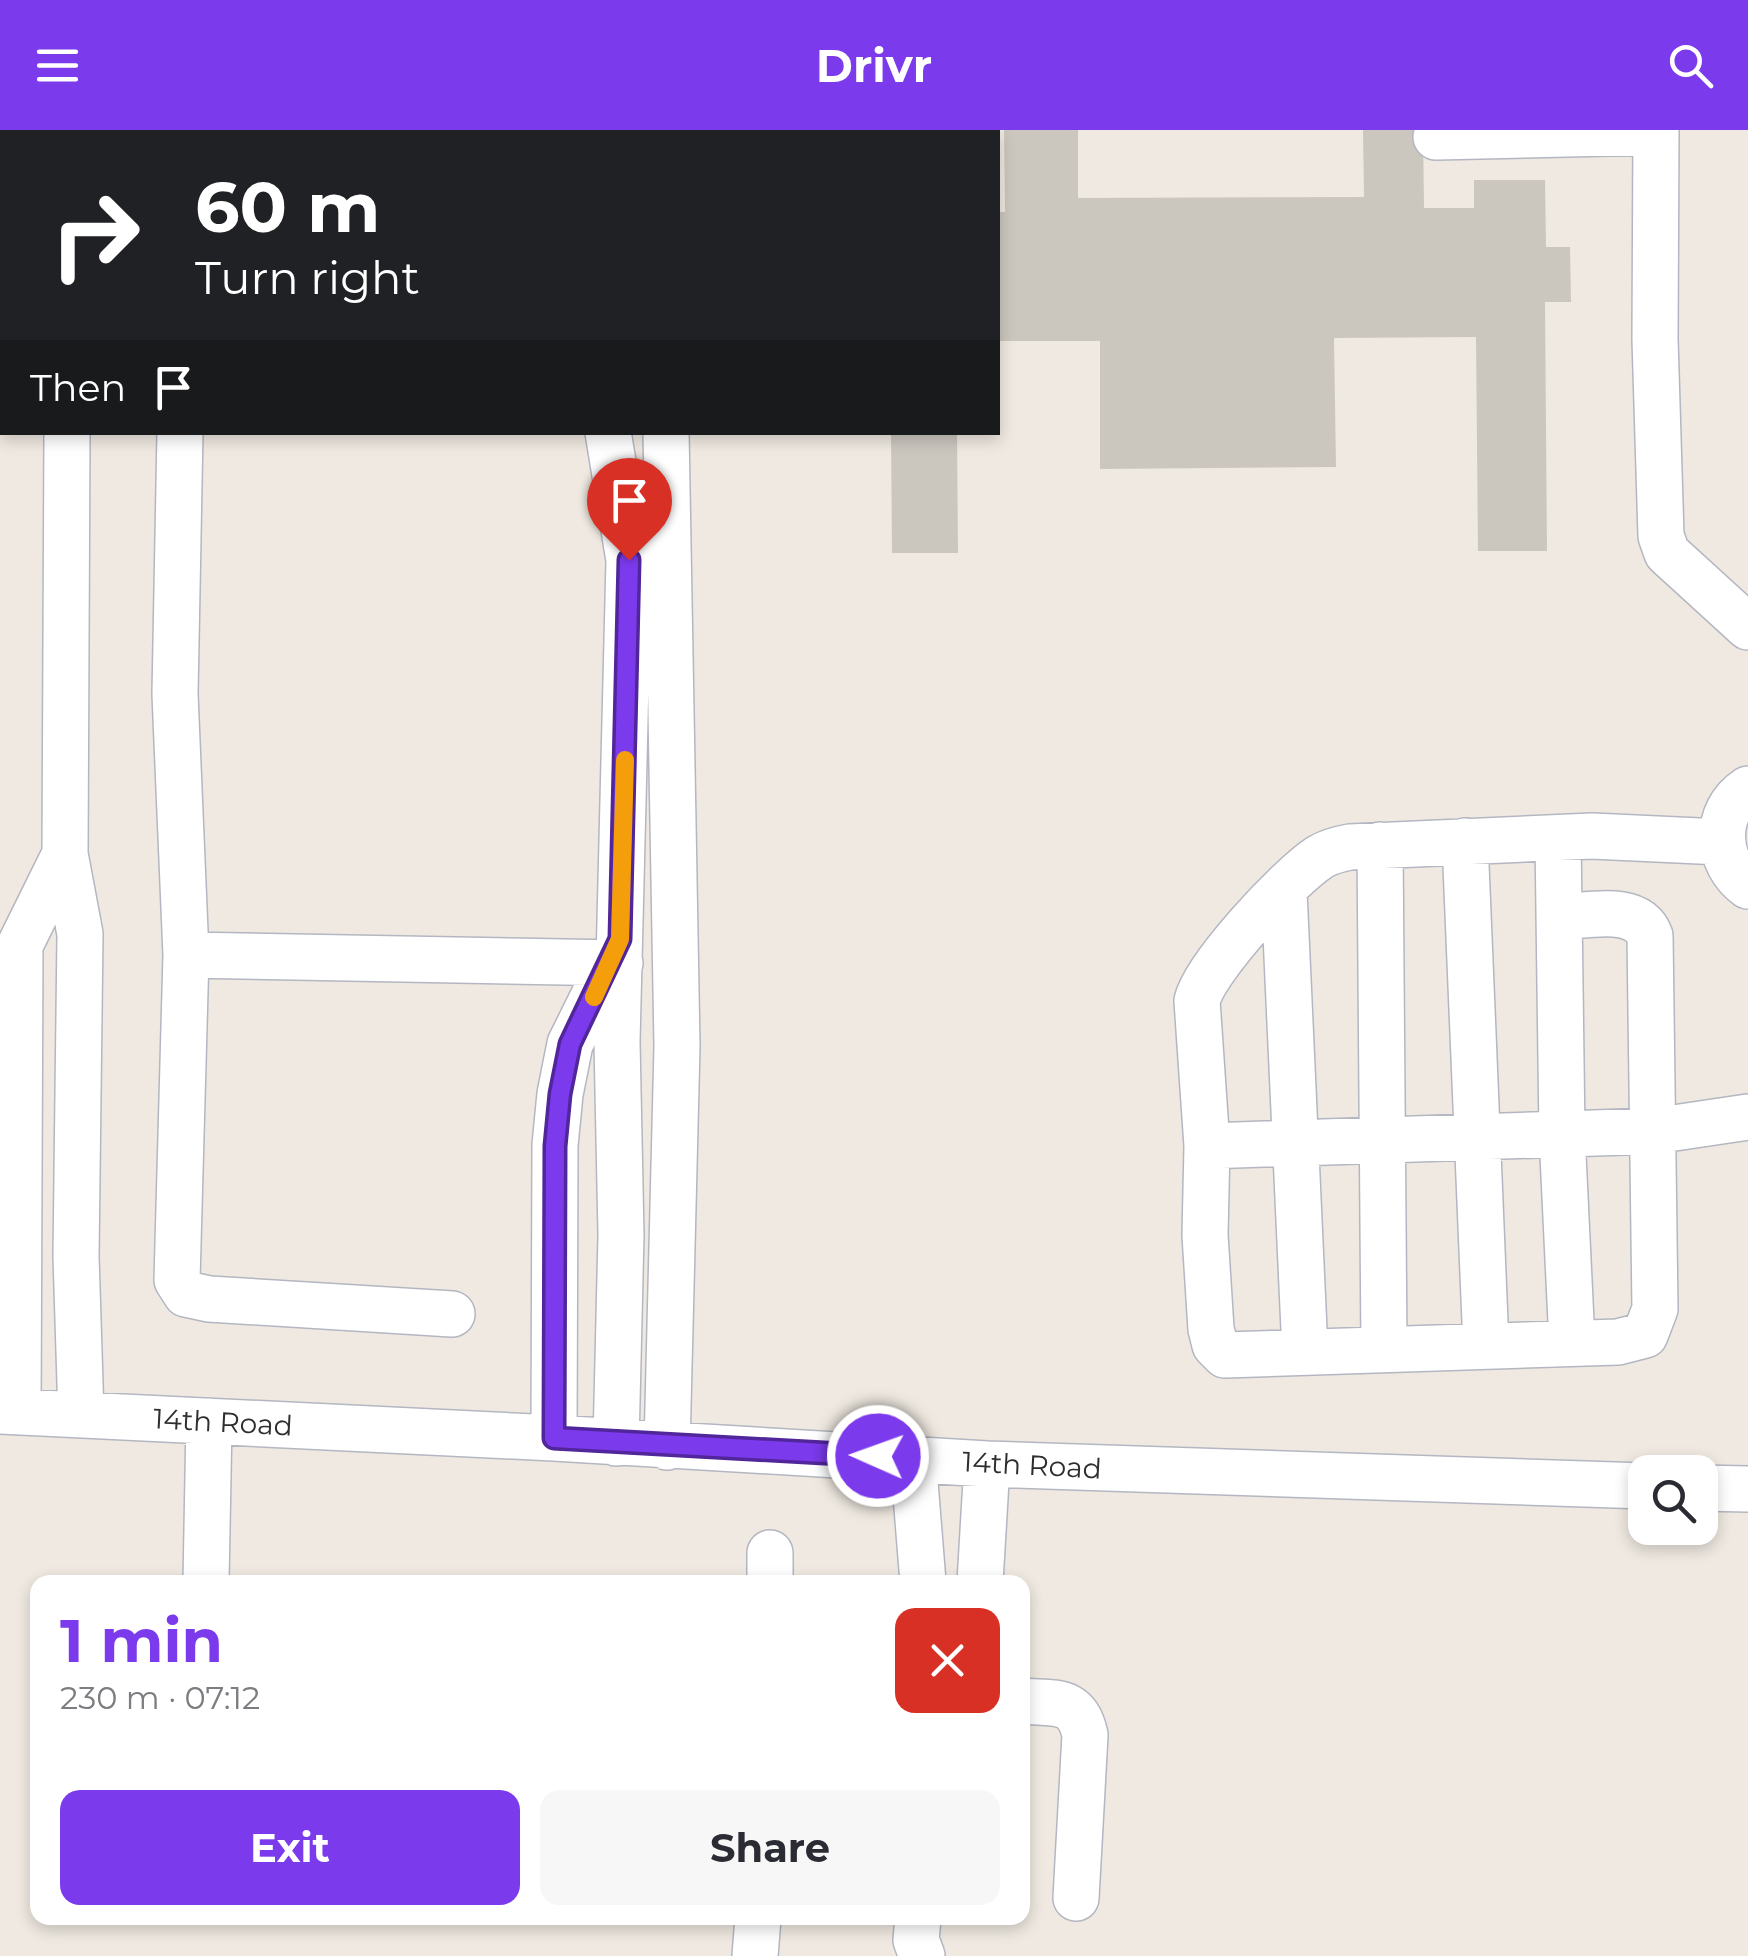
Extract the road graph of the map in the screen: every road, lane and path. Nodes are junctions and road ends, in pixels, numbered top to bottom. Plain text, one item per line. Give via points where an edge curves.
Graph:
1 (1656, 131) edge
2 (1436, 137) dead end
3 (67, 435) edge
4 (180, 435) edge
5 (608, 435) edge
6 (666, 435) edge
7 (1748, 627) edge
8 (1748, 789) edge
9 (1558, 838) junction
10 (1465, 840) junction
11 (1721, 842) junction
12 (1380, 845) junction
13 (65, 854) junction
14 (1748, 886) edge
15 (1284, 891) junction
16 (1559, 916) junction
17 (617, 955) junction
18 (186, 956) junction
19 (1748, 1117) edge
20 (1654, 1131) junction
21 (1562, 1134) junction
22 (1475, 1137) junction
23 (1384, 1140) junction
24 (1296, 1143) junction
25 (1207, 1146) junction
26 (76, 1256) junction
27 (20, 1258) junction
28 (452, 1314) dead end
29 (1572, 1343) junction
30 (1486, 1346) junction
31 (1384, 1349) junction
32 (1304, 1352) junction
33 (9, 1412) edge
34 (81, 1415) junction
35 (209, 1420) junction
36 (554, 1438) junction
37 (616, 1442) junction
38 (667, 1447) junction
39 (913, 1458) junction
40 (987, 1464) junction
41 (1628, 1485) edge
42 (1718, 1488) edge
43 (1748, 1489) edge
44 (206, 1575) edge
45 (923, 1575) edge
46 (980, 1575) edge
47 (1030, 1702) edge
48 (1076, 1898) dead end
49 (758, 1925) edge
50 (917, 1925) edge
51 (756, 1956) edge
52 (922, 1956) edge

1 - 2 street
1 - 7 street via 1662,536 1667,553
3 - 13 street
4 - 18 street via 175,694
5 - 17 street via 629,560
6 - 38 street via 677,1046
8 - 11 street via 1724,817
9 - 10 street
9 - 11 street
9 - 16 street
10 - 12 street
10 - 22 street
11 - 14 street via 1728,865
12 - 15 street via 1323,855
12 - 23 street
13 - 26 street via 80,934
13 - 27 street via 20,945
15 - 24 street
15 - 25 street via 1200,988
16 - 20 street via 1629,914 1646,925
16 - 21 street
17 - 18 street
17 - 36 street via 570,1044 560,1094
17 - 37 street
18 - 28 street via 176,1268 182,1289 209,1298
19 - 20 street
20 - 21 street
20 - 29 street via 1652,1323 1645,1335 1630,1340
21 - 22 street
21 - 29 street
22 - 23 street
22 - 30 street
23 - 24 street
23 - 31 street
24 - 25 street
24 - 32 street
25 - 32 street via 1205,1236 1215,1345 1226,1355
26 - 27 street
26 - 34 street
27 - 33 street
29 - 30 street
30 - 31 street
31 - 32 street
33 - 34 street, 14th Road
34 - 35 street, 14th Road
35 - 36 street, 14th Road
35 - 44 street
36 - 37 street, 14th Road
37 - 38 street, 14th Road
38 - 39 street, 14th Road
39 - 40 street, 14th Road
39 - 45 street
40 - 41 street, 14th Road
40 - 46 street
42 - 43 street
47 - 48 street via 1066,1705 1081,1718
49 - 51 street
50 - 52 street

